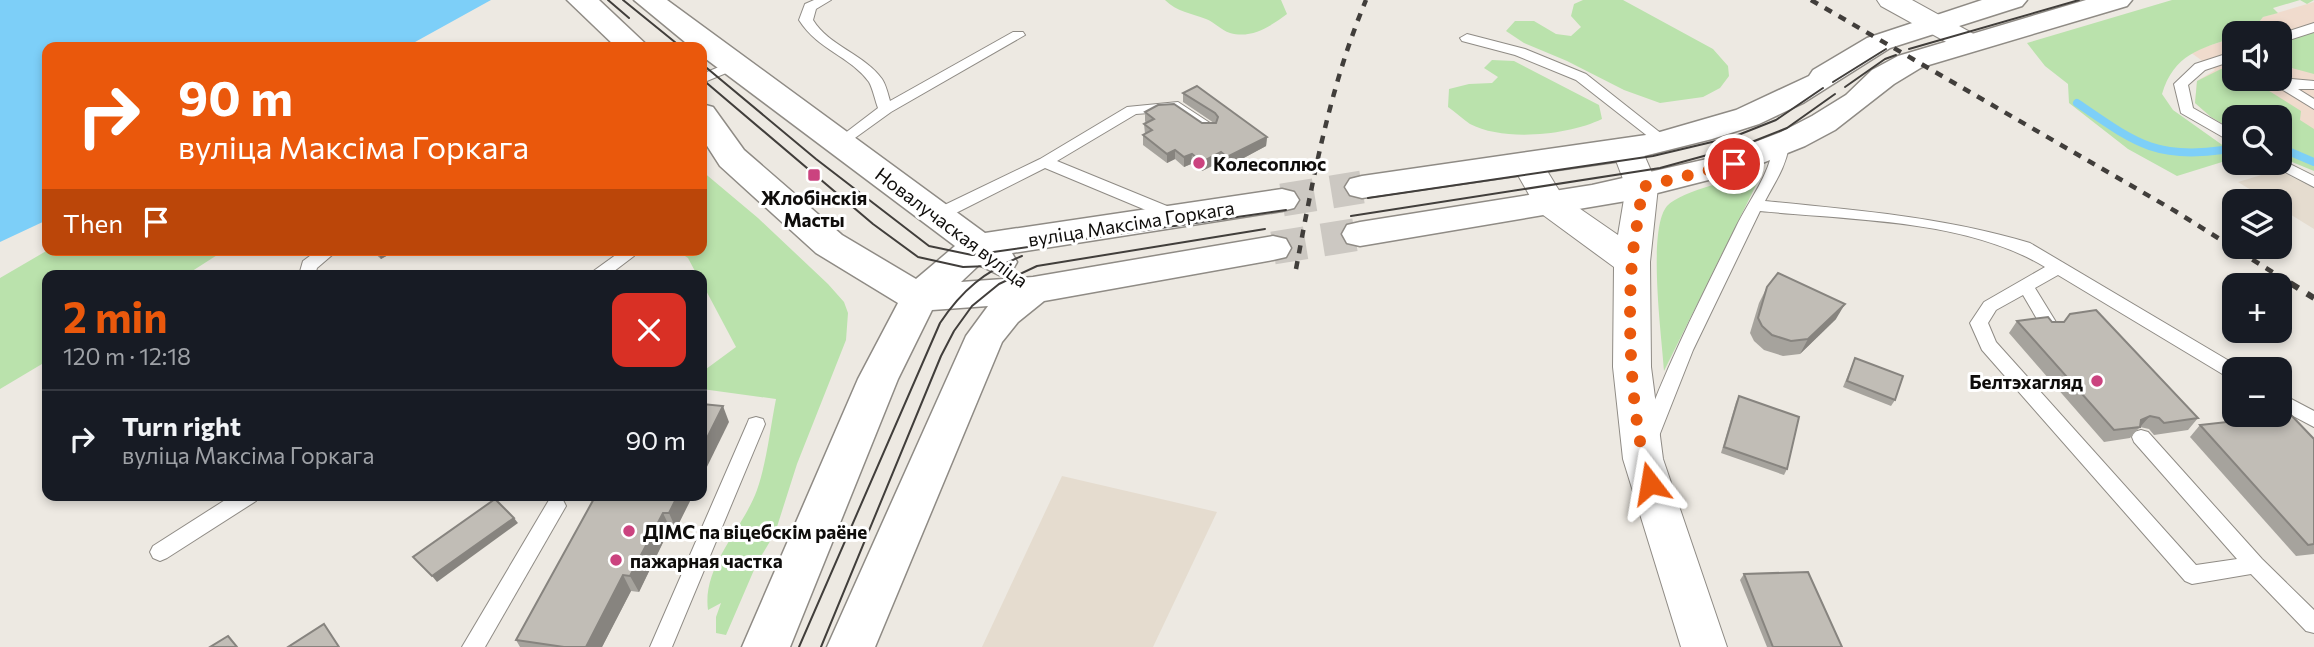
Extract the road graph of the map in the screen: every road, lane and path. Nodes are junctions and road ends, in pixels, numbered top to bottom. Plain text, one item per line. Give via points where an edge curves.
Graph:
1 (649, 0) edge
2 (824, 0) edge
3 (1891, 0) edge
4 (2012, 0) edge
5 (2117, 0) edge
6 (589, 7) edge
7 (1935, 24) junction
8 (2314, 27) edge
9 (2292, 35) edge
10 (1018, 36) dead end
11 (1467, 38) dead end
12 (628, 42) edge
13 (688, 42) edge
14 (1969, 43) junction
15 (1900, 51) junction
16 (2222, 59) edge
17 (716, 73) edge
18 (2292, 83) edge
19 (2314, 85) edge
20 (2291, 91) edge
21 (2314, 105) edge
22 (886, 109) junction
23 (707, 121) edge
24 (1208, 128) edge
25 (2222, 131) edge
26 (1664, 142) junction
27 (841, 143) junction
28 (1782, 145) junction
29 (1628, 150) junction
30 (1045, 162) junction
31 (1527, 163) junction
32 (2292, 171) edge
33 (2314, 182) edge
34 (1362, 187) tunnel mouth
35 (1642, 187) junction
36 (1282, 200) tunnel mouth
37 (1551, 204) junction
38 (1754, 205) junction
39 (938, 215) junction
40 (1178, 217) junction
41 (1360, 234) tunnel mouth
42 (978, 246) junction
43 (1273, 248) tunnel mouth
44 (322, 256) edge
45 (626, 256) edge
46 (1632, 262) junction
47 (2057, 267) junction
48 (308, 270) edge
49 (604, 270) edge
50 (2026, 286) junction
51 (1033, 289) junction
52 (919, 298) junction
53 (2050, 327) edge
54 (2222, 365) edge
55 (2292, 407) edge
56 (2314, 420) edge
57 (756, 424) dead end
58 (2141, 437) edge
59 (1643, 459) junction
60 (240, 501) edge
61 (556, 506) dead end
62 (160, 552) dead end
63 (2255, 565) junction
64 (2314, 624) edge
65 (474, 647) edge
66 (662, 647) edge
67 (765, 647) edge
68 (851, 647) edge
69 (1704, 647) edge

1 - 13 main road, Новалучаская вуліца
2 - 22 lane via 810,7 806,20 815,34 876,81
3 - 7 street
4 - 7 main road
5 - 14 main road
6 - 12 main road
7 - 14 street
7 - 15 main road
8 - 9 lane
10 - 22 lane
11 - 26 lane via 1520,52 1581,77
14 - 15 main road
15 - 26 main road via 1819,80 1754,115
15 - 28 main road via 1883,78 1857,99
16 - 25 lane via 2200,66 2181,84 2186,110
17 - 27 main road, Новалучаская вуліца
18 - 19 lane
20 - 21 lane
22 - 27 lane
23 - 52 main road via 732,158 829,244
24 - 30 lane via 1178,106 1132,110
26 - 29 main road
27 - 39 main road, Новалучаская вуліца
28 - 35 main road via 1734,164
28 - 38 lane via 1781,160
29 - 31 main road
29 - 35 street
30 - 39 lane
30 - 40 lane
31 - 34 main road
31 - 37 street
32 - 33 lane
35 - 37 main road
35 - 46 street
36 - 40 main road, вуліца Максіма Горкага
37 - 41 main road
37 - 46 street
38 - 47 lane via 1992,236 2024,247
38 - 59 lane via 1665,391
39 - 42 main road, Новалучаская вуліца
40 - 42 main road, вуліца Максіма Горкага
42 - 51 main road, Новалучаская вуліца
42 - 52 main road
43 - 51 main road
44 - 48 lane
45 - 49 lane
46 - 59 street via 1632,366
47 - 50 lane
47 - 54 lane
50 - 53 lane
50 - 63 lane via 1990,306 1979,323 1988,345 2192,575
51 - 52 main road, Новалучаская вуліца
51 - 68 main road via 985,336
52 - 67 main road via 878,379
55 - 56 lane
57 - 66 lane
58 - 63 lane
59 - 69 street
60 - 62 lane
61 - 65 lane
63 - 64 lane

